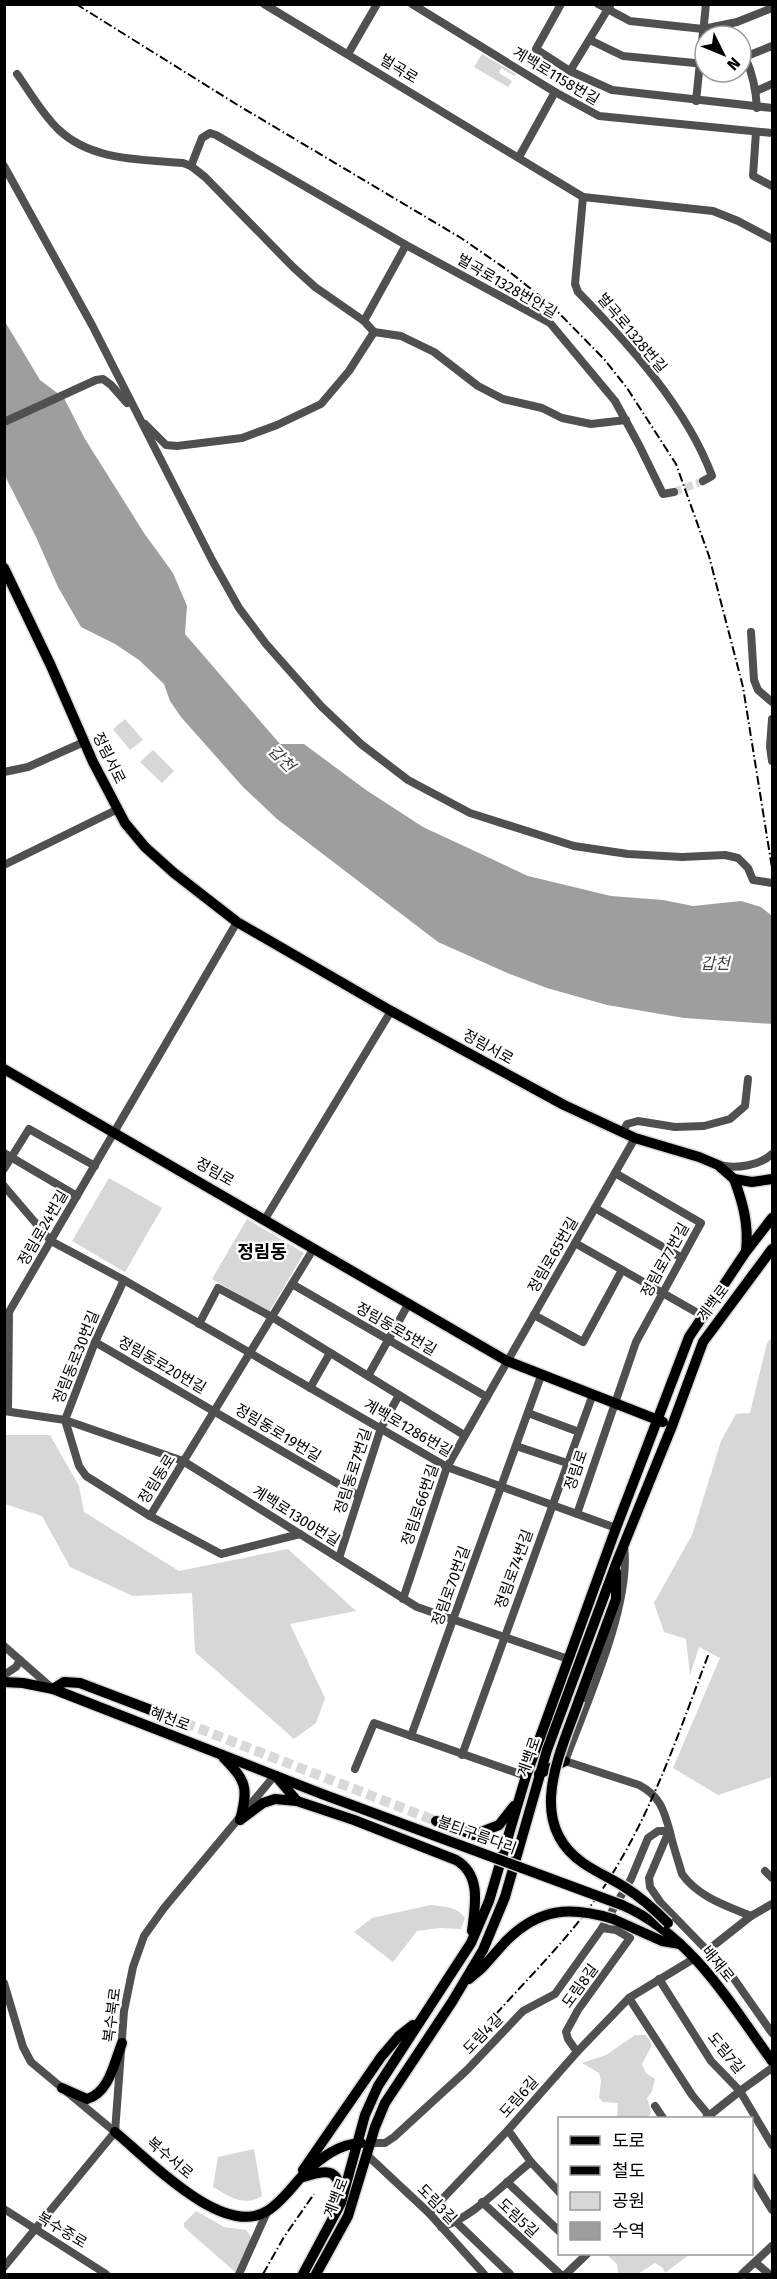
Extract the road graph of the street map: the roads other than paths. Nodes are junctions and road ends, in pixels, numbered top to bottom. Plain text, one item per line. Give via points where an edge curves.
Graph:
1 (264, 4) edge
2 (377, 4) edge
3 (412, 4) edge
4 (561, 4) edge
5 (598, 4) edge
6 (706, 4) edge
7 (610, 7) edge
8 (772, 8) edge
9 (704, 24) edge
10 (727, 24) edge
11 (693, 28) edge
12 (590, 40) junction
13 (772, 46) edge
14 (348, 54) junction
15 (753, 54) edge
16 (693, 63) edge
17 (570, 71) junction
18 (17, 74) dead end
19 (753, 77) edge
20 (699, 84) edge
21 (772, 84) edge
22 (756, 90) junction
23 (555, 92) junction
24 (696, 101) junction
25 (757, 108) junction
26 (772, 108) edge
27 (756, 132) junction
28 (772, 133) edge
29 (519, 157) junction
30 (4, 166) edge
31 (191, 166) junction
32 (772, 186) edge
33 (583, 197) junction
34 (772, 239) edge
35 (406, 244) junction
36 (364, 321) junction
37 (374, 332) junction
38 (136, 413) junction
39 (626, 420) junction
40 (4, 422) edge
41 (703, 481) dead end
42 (674, 492) dead end
43 (4, 568) edge
44 (751, 632) dead end
45 (772, 702) edge
46 (772, 719) edge
47 (84, 742) junction
48 (772, 761) edge
49 (4, 772) edge
50 (118, 809) junction
51 (4, 865) edge
52 (772, 883) edge
53 (237, 921) junction
54 (391, 1011) junction
55 (4, 1069) edge
56 (748, 1079) dead end
57 (114, 1132) junction
58 (623, 1132) junction
59 (635, 1138) junction
60 (772, 1154) edge
61 (8, 1155) edge
62 (718, 1165) junction
63 (95, 1166) junction
64 (4, 1169) edge
65 (615, 1173) junction
66 (734, 1179) junction
67 (772, 1179) edge
68 (4, 1186) edge
69 (77, 1196) junction
70 (595, 1208) junction
71 (772, 1218) edge
72 (265, 1219) junction
73 (51, 1241) junction
74 (575, 1243) junction
75 (314, 1248) junction
76 (772, 1249) edge
77 (745, 1253) junction
78 (682, 1258) junction
79 (622, 1270) junction
80 (124, 1280) junction
81 (292, 1284) junction
82 (662, 1293) junction
83 (409, 1303) junction
84 (7, 1311) edge
85 (534, 1315) junction
86 (703, 1316) junction
87 (272, 1317) junction
88 (199, 1324) junction
89 (388, 1340) junction
90 (95, 1342) junction
91 (250, 1353) junction
92 (330, 1353) junction
93 (507, 1361) junction
94 (368, 1376) junction
95 (541, 1376) junction
96 (310, 1388) junction
97 (592, 1394) junction
98 (399, 1395) junction
99 (487, 1397) junction
100 (615, 1402) junction
101 (6, 1411) edge
102 (214, 1411) junction
103 (528, 1413) junction
104 (657, 1419) junction
105 (65, 1420) junction
106 (672, 1426) junction
107 (381, 1428) junction
108 (579, 1432) junction
109 (464, 1435) junction
110 (516, 1446) junction
111 (183, 1461) junction
112 (567, 1463) junction
113 (447, 1467) junction
114 (501, 1487) junction
115 (359, 1496) junction
116 (552, 1505) junction
117 (577, 1514) junction
118 (150, 1516) junction
119 (616, 1528) junction
120 (300, 1534) junction
121 (624, 1545) junction
122 (339, 1558) junction
123 (616, 1564) junction
124 (403, 1599) junction
125 (453, 1619) junction
126 (504, 1637) junction
127 (4, 1646) edge
128 (568, 1659) junction
129 (20, 1660) junction
130 (4, 1675) edge
131 (4, 1682) edge
132 (53, 1689) junction
133 (583, 1701) junction
134 (185, 1723) tunnel mouth
135 (411, 1736) junction
136 (547, 1750) junction
137 (220, 1754) junction
138 (462, 1755) junction
139 (564, 1761) junction
140 (355, 1769) dead end
141 (539, 1774) junction
142 (275, 1776) junction
143 (526, 1776) junction
144 (322, 1794) joint
145 (297, 1801) junction
146 (518, 1802) junction
147 (240, 1820) junction
148 (436, 1821) tunnel mouth
149 (669, 1831) junction
150 (765, 1871) dead end
151 (772, 1878) edge
152 (772, 1904) edge
153 (622, 1905) joint
154 (751, 1916) junction
155 (602, 1928) junction
156 (471, 1943) junction
157 (682, 1944) junction
158 (708, 1950) junction
159 (698, 1961) junction
160 (659, 1979) junction
161 (4, 1983) edge
162 (462, 1985) junction
163 (629, 1998) junction
164 (421, 2018) junction
165 (772, 2033) edge
166 (122, 2043) junction
167 (577, 2052) junction
168 (772, 2061) edge
169 (772, 2068) edge
170 (62, 2088) junction
171 (740, 2091) junction
172 (655, 2106) dead end
173 (662, 2117) edge
174 (708, 2117) edge
175 (710, 2117) edge
176 (508, 2130) junction
177 (114, 2132) junction
178 (356, 2143) junction
179 (370, 2143) junction
180 (772, 2145) edge
181 (367, 2156) junction
182 (531, 2162) junction
183 (753, 2177) edge
184 (300, 2178) junction
185 (507, 2181) junction
186 (558, 2191) edge
187 (769, 2197) edge
188 (482, 2202) junction
189 (337, 2209) junction
190 (4, 2210) edge
191 (772, 2210) edge
192 (267, 2212) junction
193 (429, 2213) junction
194 (455, 2221) junction
195 (441, 2227) junction
196 (34, 2229) junction
197 (558, 2230) edge
198 (772, 2246) edge
199 (583, 2255) edge
200 (755, 2262) junction
201 (4, 2267) edge
202 (106, 2274) edge
203 (239, 2274) edge
204 (303, 2274) edge
205 (316, 2274) edge
206 (484, 2274) edge
207 (510, 2274) edge
208 (560, 2274) edge
209 (566, 2274) edge
210 (742, 2274) edge
211 (769, 2274) edge

1 - 14 street, 벌곡로
2 - 14 street
3 - 23 street, 계백로1158번길
4 - 17 street via 537,49
5 - 7 street
6 - 9 street
7 - 11 street via 630,21
7 - 12 street
8 - 10 street
12 - 16 street via 623,56
12 - 17 street
13 - 15 street
14 - 29 street, 벌곡로
17 - 24 street via 612,90
18 - 31 street via 59,130 85,148
19 - 22 street
20 - 24 street
21 - 22 street
22 - 25 street
23 - 27 street, 계백로1158번길 via 599,117
23 - 29 street
24 - 25 street
25 - 26 street
27 - 28 street, 계백로1158번길
27 - 32 street via 753,176
29 - 33 street, 벌곡로
30 - 38 street
31 - 35 street, 벌곡로1328번안길 via 202,138 210,133 216,135
31 - 36 street via 315,287
33 - 34 street, 벌곡로 via 712,212
33 - 41 street, 벌곡로1328번길 via 575,276 578,292 643,363 687,427 712,476
35 - 36 street
35 - 39 street, 벌곡로1328번안길 via 550,323 615,401
36 - 37 street
37 - 38 street via 321,404 242,438 166,445
37 - 39 street via 401,336 434,352 502,399 581,422
38 - 40 street via 103,379
38 - 52 street via 239,608 329,714 408,780 470,813 574,846 628,854 725,855 743,862 753,880
39 - 42 street, 벌곡로1328번안길 via 662,493
43 - 47 main road, 정림서로
44 - 45 street via 754,680 758,690
46 - 48 street
47 - 49 street via 28,767
47 - 50 main road, 정림서로
50 - 51 street
50 - 53 main road, 정림서로 via 145,847
53 - 54 main road, 정림서로
53 - 57 street
54 - 58 main road, 정림서로 via 564,1105
54 - 72 street
55 - 57 main road, 정림로
56 - 58 street via 745,1106 730,1119 704,1126 675,1127 638,1121 627,1124
57 - 63 street, 정림로24번길
57 - 72 main road, 정림로
58 - 59 main road, 정림서로
59 - 62 main road, 정림서로
59 - 65 street, 정림로65번길
60 - 62 street via 748,1166
61 - 63 street via 29,1129
61 - 64 street
61 - 69 street
62 - 66 main road, 정림서로
63 - 69 street, 정림로24번길
65 - 70 street, 정림로65번길
65 - 78 street, 정림로77번길 via 701,1223
66 - 67 main road
66 - 77 main road via 746,1214
68 - 73 street, 계백로1286번길
69 - 73 street, 정림로24번길
70 - 74 street, 정림로65번길
70 - 78 street, 정림로65번길
71 - 77 main road, 계백로
72 - 75 main road, 정림로
73 - 80 street, 계백로1286번길
73 - 84 street, 정림로24번길
74 - 79 street, 계백로
74 - 85 street, 정림로65번길
75 - 81 street, 정림동로
75 - 83 main road, 정림로
76 - 106 main road, 계백로 via 703,1342
77 - 86 main road, 계백로
78 - 82 street, 정림로77번길
79 - 82 street, 계백로
79 - 85 street, 정림로65번길 via 583,1342
80 - 88 street, 계백로1286번길
80 - 90 street, 정림동로30번길
81 - 87 street, 정림동로
81 - 89 street, 정림동로5번길
82 - 86 street, 계백로
82 - 100 street, 정림로77번길 via 636,1342
83 - 89 street
83 - 93 main road, 정림로
84 - 101 street, 정림로24번길
85 - 93 street, 정림로65번길
86 - 104 main road, 계백로 via 689,1336
87 - 88 street via 218,1288
87 - 91 street, 정림동로
87 - 92 street
88 - 91 street, 계백로1286번길
89 - 94 street
89 - 99 street, 정림동로5번길
90 - 102 street, 정림동로20번길
90 - 105 street, 정림동로30번길
91 - 96 street, 계백로1286번길
91 - 102 street, 정림동로
92 - 94 street
92 - 96 street
93 - 95 main road, 정림로
93 - 99 street, 정림로66번길
94 - 98 street
95 - 97 main road, 정림로
95 - 103 street, 정림로70번길
96 - 107 street, 계백로1286번길
97 - 100 main road, 정림로
97 - 108 street, 정림로74번길
98 - 107 street, 정림동로7번길
98 - 109 street
99 - 109 street, 정림로66번길
100 - 104 main road, 정림로
100 - 117 street, 정림로
101 - 105 street, 계백로1300번길
102 - 111 street, 정림동로
102 - 115 street, 정림동로19번길
103 - 108 street
103 - 110 street, 정림로70번길
104 - 106 main road, 정림로
104 - 119 main road, 계백로
105 - 111 street, 계백로1300번길
105 - 118 street, 정림동로30번길 via 78,1466 86,1476
106 - 121 main road, 계백로
107 - 113 street, 계백로1286번길
107 - 115 street, 정림동로7번길
108 - 112 street, 정림로74번길
109 - 113 street, 정림로66번길
110 - 112 street
110 - 114 street, 정림로70번길
111 - 118 street, 정림동로
111 - 120 street, 계백로1300번길
112 - 116 street, 정림로74번길
113 - 114 street, 계백로1286번길
113 - 124 street, 정림로66번길
114 - 116 street, 계백로1286번길
114 - 125 street, 정림로70번길
115 - 122 street, 정림동로7번길
116 - 117 street, 계백로1286번길
116 - 126 street, 정림로74번길
117 - 119 street, 계백로1286번길
118 - 120 street, 정림동로 via 221,1554
119 - 128 main road, 계백로
120 - 122 street, 계백로1300번길
121 - 123 main road, 계백로
121 - 133 street via 627,1563 618,1608
122 - 124 street, 계백로1300번길
123 - 133 main road via 616,1599
123 - 136 main road, 계백로
124 - 125 street, 계백로1300번길
125 - 126 street, 계백로1300번길
125 - 135 street, 정림로70번길
126 - 128 street, 계백로1300번길
126 - 138 street, 정림로74번길
127 - 129 street
128 - 143 main road, 계백로
129 - 130 street
129 - 132 street
131 - 132 main road, 혜천로
132 - 134 main road via 64,1682 80,1683
132 - 137 main road, 혜천로
133 - 139 street
133 - 159 main road, bridge via 557,1764 550,1794 552,1820 558,1835 581,1862 651,1906
135 - 138 street, 계백로
135 - 140 street, 계백로 via 374,1723
136 - 139 main road
136 - 141 main road, 계백로
137 - 142 main road, 혜천로
137 - 147 main road via 243,1784 246,1797
138 - 143 street, 계백로
139 - 141 main road
139 - 149 street via 649,1791 664,1808
141 - 162 main road, 계백로 via 505,1898 483,1950
142 - 144 main road, 혜천로
142 - 145 main road
142 - 147 street, 복수북로
143 - 146 main road, 계백로
144 - 153 main road, 불티구름다리, bridge
145 - 147 main road via 275,1799
145 - 156 main road via 464,1865 471,1876 475,1897
146 - 148 main road via 499,1825 474,1835
146 - 156 main road, 계백로 via 491,1894
147 - 166 street, 복수북로 via 144,1936 132,1967
149 - 154 street via 688,1882 704,1895
149 - 155 street, 도림4길 via 658,1831 648,1838 631,1879
149 - 158 street via 649,1878 650,1887 660,1903
150 - 151 street
152 - 154 street
153 - 157 main road, 배재로
154 - 158 street
155 - 167 street, 도림8길 via 630,1938 566,2032
155 - 179 street, 도림4길 via 555,1994 523,2011 467,2070 394,2137 385,2143
156 - 164 main road, 계백로
157 - 159 main road, 배재로
157 - 162 main road, bridge via 662,1941 593,1913 570,1910 548,1914 529,1922
158 - 165 street via 732,1976
159 - 160 street, 도림6길
159 - 168 main road, 배재로
160 - 163 street, 도림6길
160 - 171 street, 도림7길 via 711,2061
161 - 170 street, 복수서로 via 31,2062
162 - 179 main road, 계백로 via 385,2103
163 - 167 street, 도림6길
163 - 174 street
164 - 178 main road, 계백로 via 378,2086
164 - 184 main road via 381,2057 313,2153
166 - 170 main road via 99,2094 87,2099
166 - 177 street, 복수북로
167 - 176 street, 도림6길
169 - 171 street
170 - 177 street, 복수서로
171 - 175 street
171 - 180 street, 도림7길
172 - 173 street
176 - 182 street
176 - 193 street, 도림6길
177 - 192 main road, 복수서로 via 214,2210 248,2219
177 - 196 street
178 - 179 main road
178 - 184 main road via 331,2151
178 - 189 main road, 계백로
179 - 181 main road, 계백로
181 - 193 street, 도림3길
181 - 205 main road, 계백로 via 348,2216
182 - 185 street, 도림5길
182 - 186 street
183 - 187 street
184 - 189 main road via 317,2172 335,2175 340,2186
184 - 192 main road
185 - 188 street, 도림5길
185 - 197 street, 도림5길
187 - 191 street
188 - 194 street
188 - 208 street, 도림5길
189 - 204 main road, 계백로
190 - 196 street, 복수중로
192 - 203 street
193 - 195 street, 도림3길
194 - 195 street
194 - 207 street
195 - 206 street, 도림3길
196 - 201 street
196 - 202 street, 복수중로
198 - 200 street
199 - 209 street
200 - 210 street
200 - 211 street

